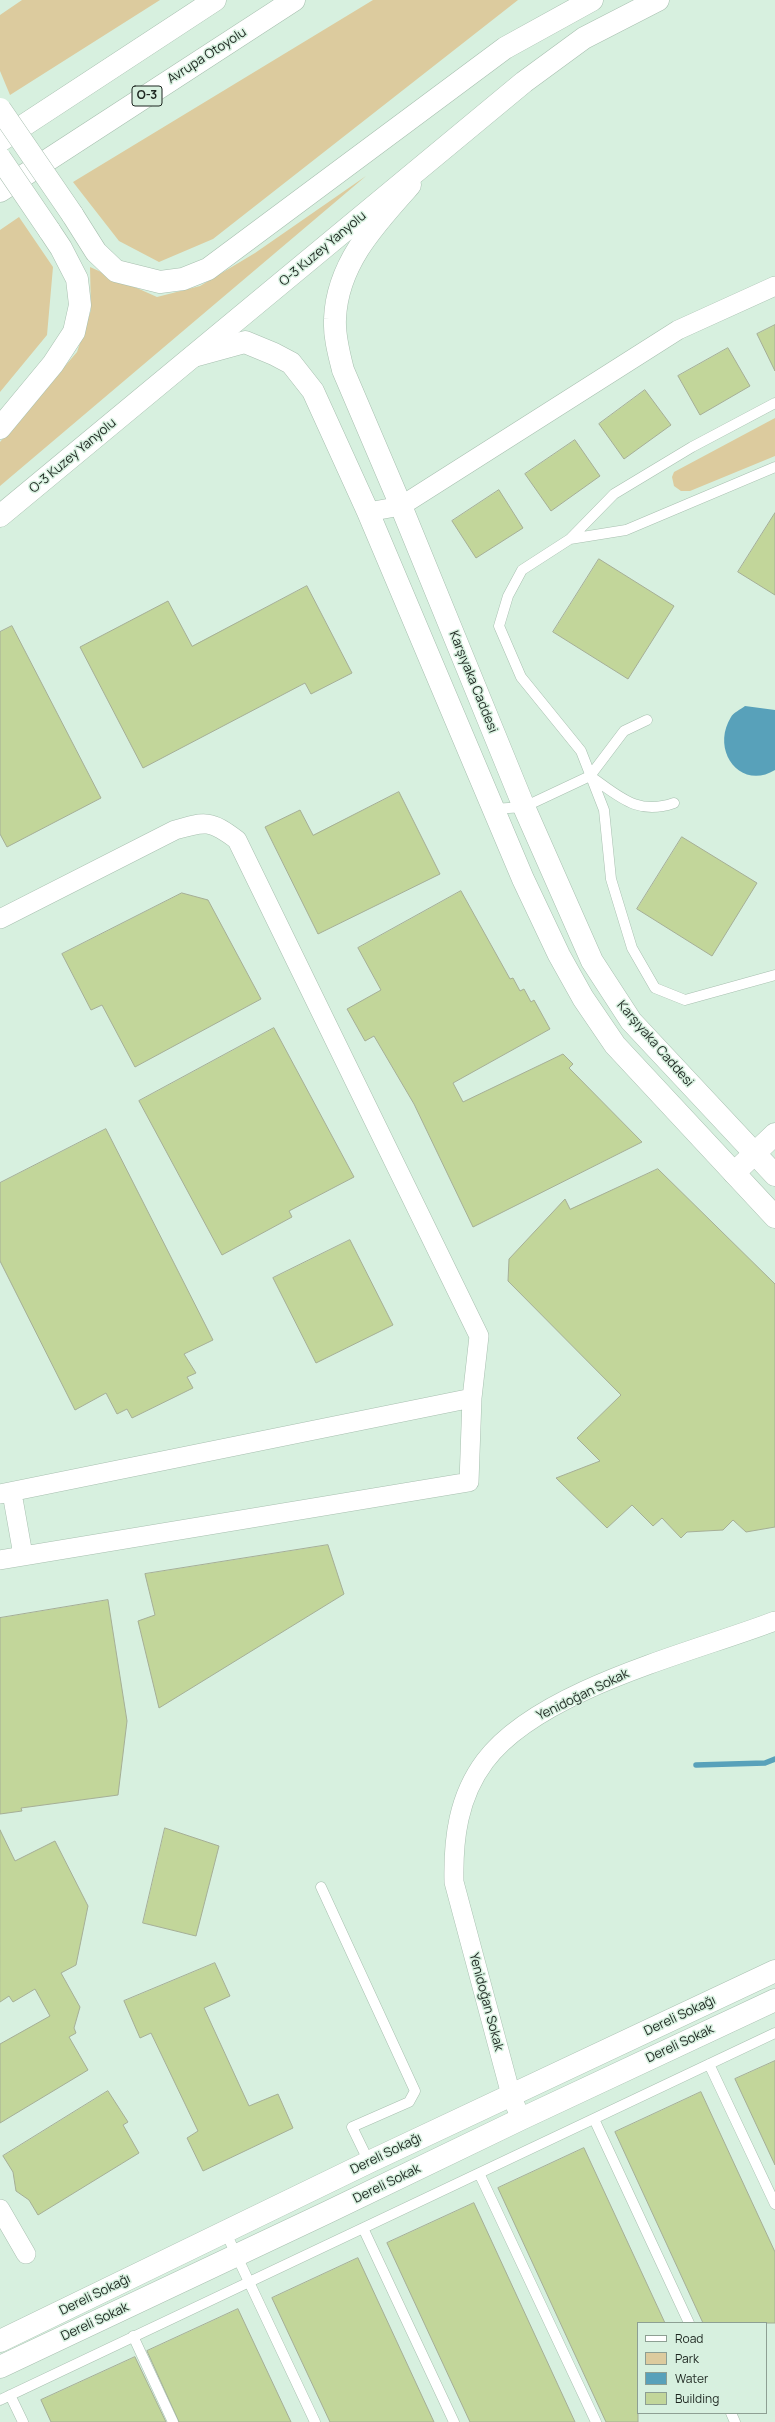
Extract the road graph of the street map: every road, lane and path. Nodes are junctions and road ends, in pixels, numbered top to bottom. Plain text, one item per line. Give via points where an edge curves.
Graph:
1 (215, 0) edge
2 (294, 0) edge
3 (592, 0) edge
4 (658, 0) edge
5 (0, 109) edge
6 (0, 141) edge
7 (436, 156) junction
8 (0, 158) edge
9 (0, 191) edge
10 (775, 286) edge
11 (194, 356) junction
12 (775, 403) edge
13 (0, 428) edge
14 (775, 467) edge
15 (401, 506) junction
16 (368, 512) junction
17 (0, 516) edge
18 (570, 539) junction
19 (647, 720) dead end
20 (590, 776) junction
21 (674, 802) dead end
22 (524, 807) junction
23 (493, 809) junction
24 (0, 919) edge
25 (775, 975) edge
26 (775, 1134) edge
27 (755, 1154) junction
28 (734, 1173) junction
29 (775, 1175) edge
30 (775, 1217) edge
31 (472, 1398) junction
32 (6, 1494) edge
33 (24, 1556) junction
34 (0, 1560) edge
35 (775, 1621) edge
36 (321, 1887) dead end
37 (775, 1971) edge
38 (775, 2000) edge
39 (775, 2033) edge
40 (709, 2064) junction
41 (510, 2095) junction
42 (521, 2118) junction
43 (594, 2119) junction
44 (369, 2162) junction
45 (479, 2173) junction
46 (775, 2204) edge
47 (0, 2209) edge
48 (363, 2228) junction
49 (225, 2231) junction
50 (26, 2254) dead end
51 (236, 2254) junction
52 (250, 2281) junction
53 (689, 2322) edge
54 (133, 2336) junction
55 (0, 2341) edge
56 (0, 2367) edge
57 (10, 2395) junction
58 (0, 2400) edge
59 (22, 2422) edge
60 (173, 2422) edge
61 (315, 2422) edge
62 (454, 2422) edge
63 (596, 2422) edge

1 - 6 main road
2 - 9 main road, Avrupa Otoyolu / O-3
3 - 5 main road, bridge via 505,48 208,270 183,280 160,282 116,270 96,252
4 - 7 main road, O-3 Kuzey Yanyolu via 584,38 524,82
7 - 11 main road, O-3 Kuzey Yanyolu
7 - 15 main road, Karşıyaka Caddesi via 362,240 341,284 335,319 337,347 343,370
8 - 13 main road, bridge via 61,248 76,278 80,305 74,332 53,364
10 - 15 street via 678,330
11 - 16 main road via 245,342 291,363 313,391
11 - 17 main road, O-3 Kuzey Yanyolu
12 - 18 lane via 692,447 614,494
14 - 18 lane via 626,530
15 - 16 street
15 - 22 main road, Karşıyaka Caddesi
16 - 23 main road
18 - 20 lane via 522,570 508,596 499,626 521,677 581,751
19 - 20 lane via 624,731
20 - 21 lane via 630,803 657,808
20 - 22 lane
20 - 25 lane via 604,810 611,879 630,940 655,988 685,1000
22 - 23 lane
22 - 27 main road, Karşıyaka Caddesi via 589,954 614,997 631,1021
23 - 28 main road via 559,955 582,998 615,1045
24 - 31 street via 175,830 199,823 219,826 237,840 479,1336
26 - 27 main road
27 - 28 main road
27 - 29 main road, Karşıyaka Caddesi
28 - 30 main road
31 - 32 street
31 - 33 street via 469,1482
32 - 33 street
33 - 34 street
35 - 41 street, Yenidoğan Sokak via 634,1670 575,1696 507,1737 484,1762 458,1818 453,1848 454,1882
36 - 44 lane via 415,2091 409,2102 352,2127
37 - 41 main road, Dereli Sokağı
38 - 42 main road, Dereli Sokak
39 - 40 lane
40 - 43 lane
40 - 46 lane
41 - 42 street, Yenidoğan Sokak
41 - 44 main road, Dereli Sokağı
42 - 51 main road, Dereli Sokak
43 - 45 lane
43 - 53 lane
44 - 49 main road, Dereli Sokağı
45 - 48 lane
45 - 63 lane
47 - 50 street
48 - 52 lane
48 - 62 lane
49 - 51 lane
49 - 55 main road, Dereli Sokağı
51 - 52 lane
51 - 56 main road, Dereli Sokak
52 - 54 lane
52 - 61 lane
54 - 57 lane
54 - 60 lane
57 - 58 lane
57 - 59 lane

